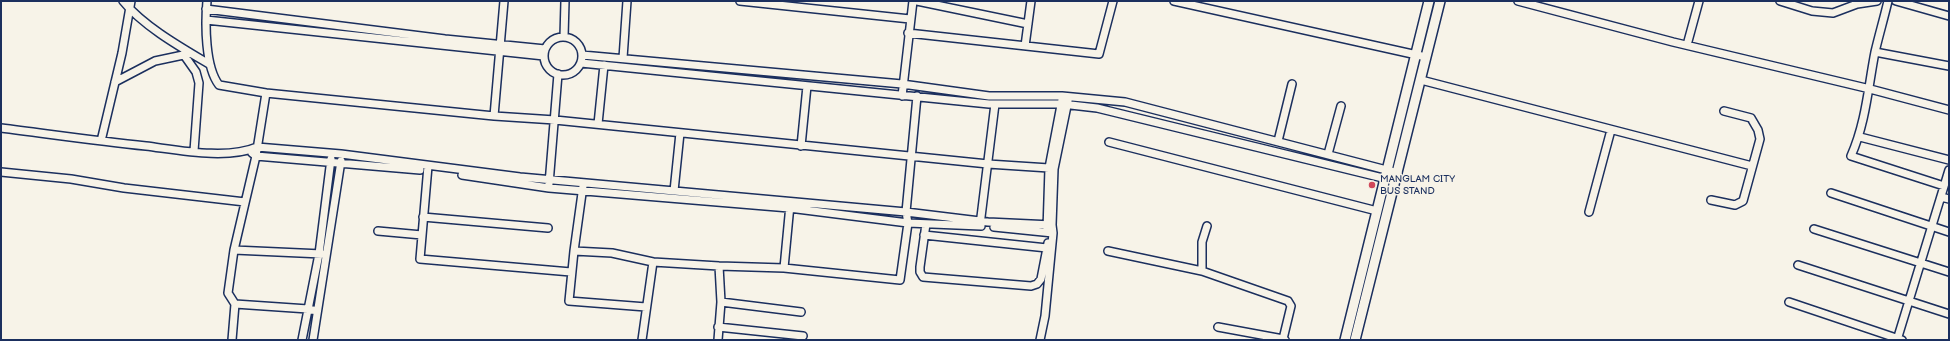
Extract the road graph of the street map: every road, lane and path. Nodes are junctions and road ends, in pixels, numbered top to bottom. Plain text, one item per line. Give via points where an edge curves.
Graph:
1 (123, 1) edge
2 (207, 1) edge
3 (504, 1) edge
4 (565, 1) edge
5 (627, 1) edge
6 (740, 1) edge
7 (913, 1) edge
8 (1031, 1) edge
9 (1114, 1) edge
10 (1174, 1) edge
11 (1429, 1) edge
12 (1440, 1) edge
13 (1518, 1) edge
14 (1699, 1) edge
15 (1780, 1) edge
16 (1876, 1) edge
17 (1888, 1) edge
18 (1896, 1) edge
19 (922, 2) edge
20 (130, 5) edge
21 (803, 5) edge
22 (206, 9) junction
23 (1949, 16) edge
24 (910, 19) junction
25 (206, 20) junction
26 (1028, 24) junction
27 (908, 33) junction
28 (564, 37) junction
29 (1687, 45) junction
30 (1025, 46) junction
31 (500, 48) junction
32 (1875, 52) junction
33 (545, 53) junction
34 (188, 54) junction
35 (1415, 54) junction
36 (582, 55) junction
37 (1426, 57) junction
38 (623, 58) junction
39 (581, 63) junction
40 (209, 64) junction
41 (604, 65) junction
42 (1949, 66) edge
43 (558, 74) junction
44 (1421, 80) junction
45 (115, 82) junction
46 (902, 84) junction
47 (1292, 84) dead end
48 (807, 86) junction
49 (1870, 89) junction
50 (266, 93) junction
51 (902, 96) junction
52 (917, 96) junction
53 (1065, 100) junction
54 (995, 104) junction
55 (1341, 106) dead end
56 (1949, 110) edge
57 (1724, 111) dead end
58 (494, 116) junction
59 (555, 120) junction
60 (598, 124) junction
61 (1, 128) edge
62 (1611, 130) junction
63 (680, 133) junction
64 (1860, 137) junction
65 (101, 141) junction
66 (1109, 142) dead end
67 (1278, 142) junction
68 (801, 146) junction
69 (257, 147) junction
70 (194, 151) junction
71 (248, 151) junction
72 (332, 154) junction
73 (341, 154) junction
74 (1328, 154) junction
75 (912, 155) junction
76 (256, 156) junction
77 (1949, 160) edge
78 (331, 162) junction
79 (341, 164) junction
80 (988, 164) junction
81 (1752, 166) junction
82 (427, 168) junction
83 (1048, 168) junction
84 (1949, 170) edge
85 (1, 172) edge
86 (1386, 174) junction
87 (1396, 177) junction
88 (549, 180) junction
89 (1944, 186) junction
90 (583, 187) junction
91 (548, 188) junction
92 (674, 191) junction
93 (1831, 193) dead end
94 (1941, 197) junction
95 (1949, 199) edge
96 (1711, 200) dead end
97 (245, 202) junction
98 (790, 205) junction
99 (1377, 211) junction
100 (906, 212) junction
101 (1589, 212) dead end
102 (423, 217) junction
103 (908, 223) junction
104 (926, 224) junction
105 (981, 224) junction
106 (1207, 226) dead end
107 (1932, 227) junction
108 (548, 228) dead end
109 (1814, 229) dead end
110 (1050, 230) junction
111 (378, 231) dead end
112 (1949, 232) edge
113 (422, 235) junction
114 (924, 235) junction
115 (1047, 248) junction
116 (234, 250) junction
117 (574, 251) junction
118 (1108, 251) dead end
119 (319, 254) junction
120 (327, 254) junction
121 (653, 262) junction
122 (1921, 263) junction
123 (1798, 265) dead end
124 (719, 266) junction
125 (784, 268) junction
126 (1202, 271) junction
127 (571, 272) junction
128 (1949, 272) edge
129 (721, 302) junction
130 (1789, 302) dead end
131 (1909, 302) junction
132 (235, 304) junction
133 (646, 307) junction
134 (308, 309) junction
135 (317, 311) junction
136 (801, 312) dead end
137 (1949, 314) edge
138 (718, 327) junction
139 (1218, 327) dead end
140 (804, 336) dead end
141 (232, 340) edge
142 (302, 340) edge
143 (313, 340) edge
144 (642, 340) edge
145 (718, 340) edge
146 (1040, 340) edge
147 (1284, 340) edge
148 (1345, 340) edge
149 (1355, 340) edge
150 (1899, 340) edge

1 - 20 street
2 - 22 street
3 - 31 street
4 - 28 street
5 - 38 street
6 - 21 street
7 - 24 street
8 - 26 street
9 - 30 street via 1099,54
10 - 35 street
11 - 35 main road
12 - 37 main road
13 - 29 street
14 - 29 street
15 - 16 street via 1812,11 1833,13 1857,4
17 - 32 street
18 - 23 street
19 - 26 street
20 - 34 street
20 - 45 street
21 - 24 street
22 - 25 street
22 - 31 street
24 - 27 street
25 - 31 street
25 - 40 street
26 - 30 street
27 - 30 street
27 - 46 street
28 - 33 street via 552,40
28 - 36 street via 576,42
29 - 49 street
31 - 33 street
31 - 58 street
32 - 42 street
32 - 49 street
33 - 43 street via 548,68
34 - 40 street
34 - 45 street via 155,61
34 - 70 street via 199,83
35 - 37 street
35 - 86 main road
36 - 38 street
36 - 39 street
37 - 44 main road
38 - 46 street
39 - 41 street
39 - 43 street via 572,73
40 - 50 street via 219,85
41 - 48 street
41 - 60 street
43 - 59 street
44 - 62 street
44 - 87 main road
45 - 65 street
46 - 51 street
46 - 53 street via 989,96
47 - 67 street
48 - 51 street
48 - 68 street
49 - 56 street
49 - 64 street
50 - 58 street
50 - 69 street
51 - 52 street
52 - 54 street
52 - 75 street
53 - 54 street
53 - 67 street via 1125,102
53 - 83 street
53 - 86 street
53 - 110 street via 1054,169
54 - 80 street
55 - 74 street
57 - 81 street via 1751,118 1756,123 1760,138
58 - 59 street
59 - 60 street
59 - 88 street
60 - 63 street
61 - 65 street
62 - 81 street
62 - 101 street
63 - 68 street
63 - 92 street
64 - 77 street
64 - 89 street via 1851,156
65 - 70 street
66 - 99 street
67 - 74 street
68 - 75 street
69 - 71 street
69 - 72 street
69 - 76 street
70 - 71 street
71 - 76 street
72 - 73 street
72 - 78 street
73 - 79 street
73 - 82 street
74 - 86 street
75 - 80 street
75 - 100 street
76 - 78 street
76 - 97 street
78 - 79 street
78 - 119 street
79 - 82 street
79 - 120 street
80 - 83 street
80 - 105 street
81 - 96 street via 1743,201 1735,205
82 - 88 street
82 - 91 street
82 - 102 street
83 - 110 street
84 - 89 street
85 - 97 street via 51,176 124,188
86 - 87 street
86 - 99 main road
87 - 149 main road
88 - 90 street
88 - 91 street
89 - 94 street
90 - 91 street
90 - 92 street
90 - 98 street
90 - 117 street
92 - 98 street
93 - 107 street
94 - 95 street
94 - 107 street
97 - 116 street
98 - 100 street
98 - 103 street
98 - 125 street
99 - 148 main road
100 - 103 street
100 - 105 street
102 - 108 street
102 - 113 street
103 - 104 street
103 - 125 street via 900,280
104 - 105 street
104 - 114 street
105 - 110 street
106 - 126 street via 1202,242
107 - 112 street
107 - 122 street
109 - 122 street
110 - 115 street
110 - 146 street via 1045,316
111 - 113 street
113 - 127 street via 420,259
114 - 115 street
114 - 115 street via 920,267 923,277 1031,286 1041,279
116 - 119 street
116 - 132 street via 228,293
117 - 121 street via 612,253
117 - 127 street
118 - 126 street
119 - 120 street
119 - 134 street
120 - 135 street
121 - 124 street
121 - 133 street
122 - 128 street
122 - 131 street
123 - 131 street
124 - 125 street
124 - 129 street
126 - 147 street via 1288,301 1290,306
127 - 133 street via 570,301
129 - 136 street
129 - 138 street
130 - 150 street
131 - 137 street
131 - 150 street
132 - 134 street
132 - 141 street
133 - 144 street
134 - 135 street
134 - 142 street
135 - 143 street
138 - 140 street
138 - 145 street
139 - 147 street

